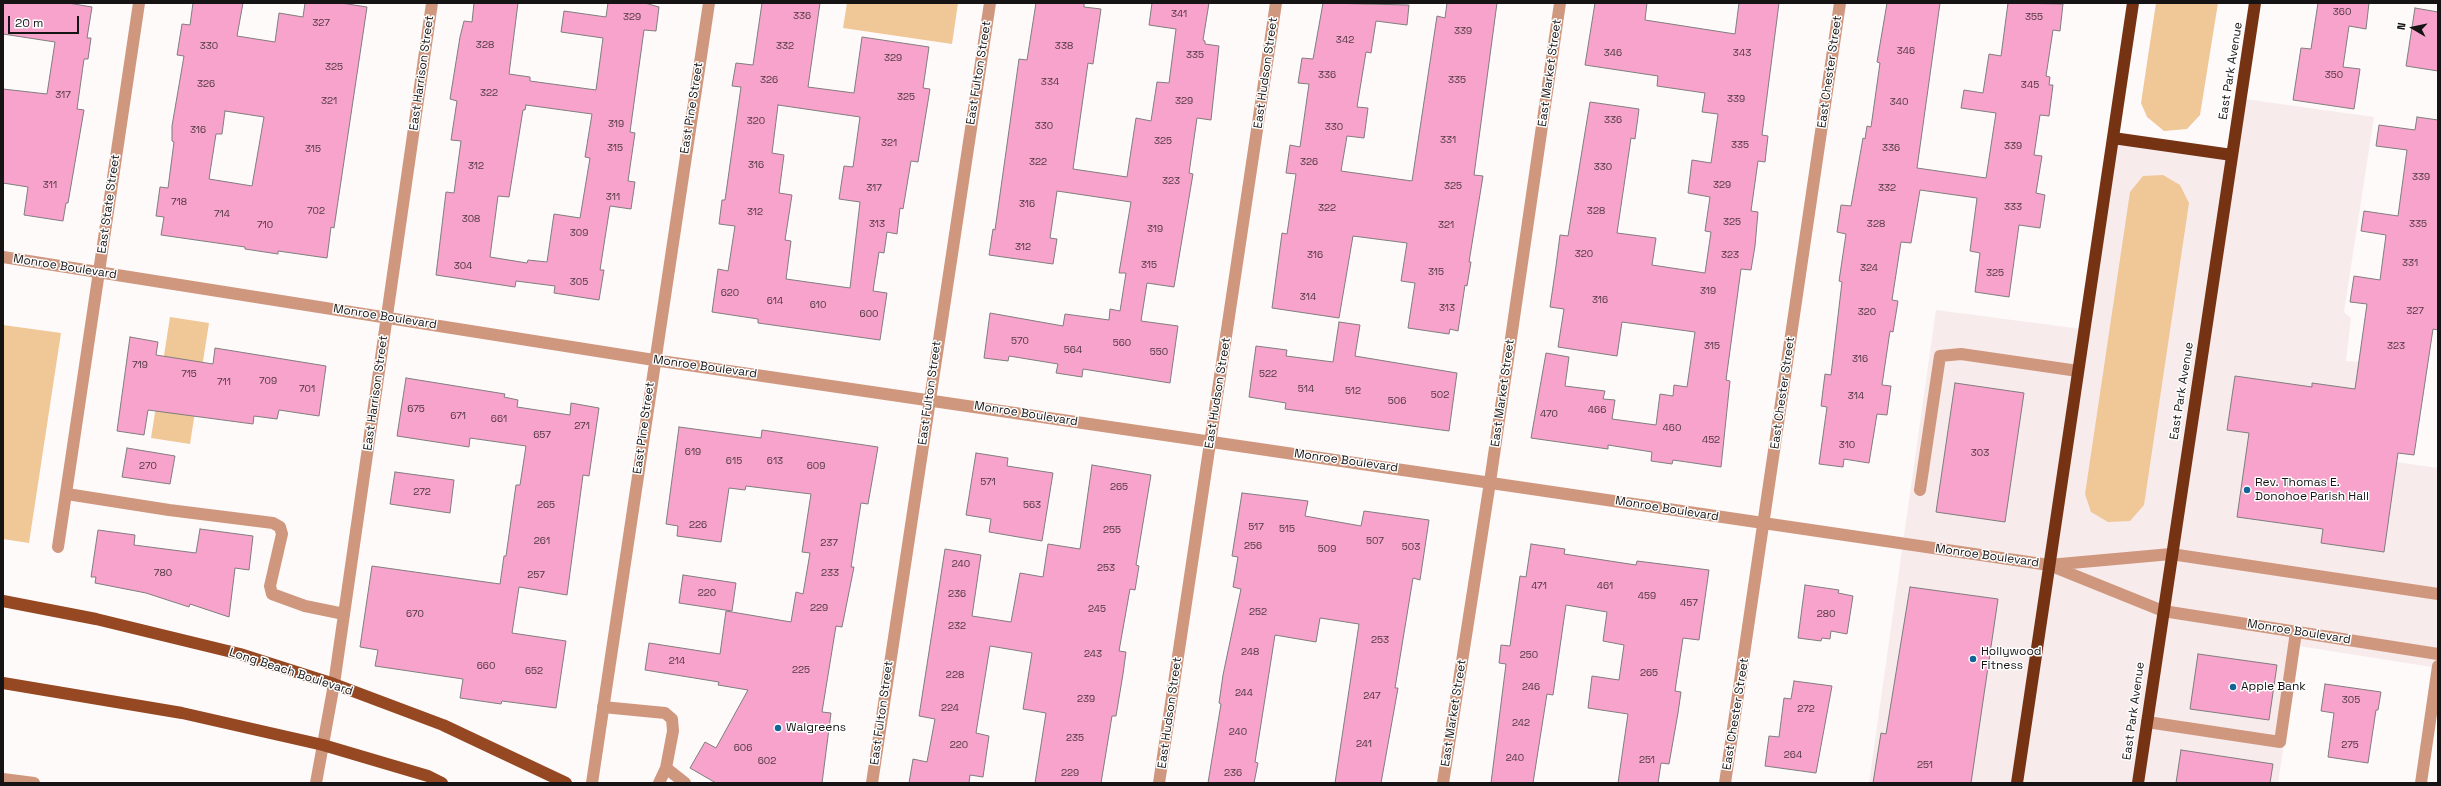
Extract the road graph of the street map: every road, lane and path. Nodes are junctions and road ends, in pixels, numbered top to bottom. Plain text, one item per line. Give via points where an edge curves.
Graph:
1 (139, 3) edge
2 (432, 3) edge
3 (709, 3) edge
4 (990, 3) edge
5 (1276, 3) edge
6 (1560, 3) edge
7 (1840, 3) edge
8 (2133, 3) edge
9 (2255, 3) edge
10 (2113, 138) junction
11 (2232, 155) junction
12 (3, 257) edge
13 (99, 273) junction
14 (388, 316) junction
15 (654, 360) junction
16 (2078, 371) junction
17 (928, 400) junction
18 (1210, 443) junction
19 (1490, 482) junction
20 (1920, 490) dead end
21 (66, 494) junction
22 (1764, 524) junction
23 (58, 547) dead end
24 (2171, 554) junction
25 (2049, 566) junction
26 (2438, 594) edge
27 (3, 601) edge
28 (2164, 611) junction
29 (344, 614) junction
30 (2296, 632) junction
31 (2438, 654) edge
32 (2438, 666) edge
33 (3, 683) edge
34 (334, 684) junction
35 (603, 707) junction
36 (2147, 722) junction
37 (323, 745) junction
38 (666, 768) junction
39 (3, 779) edge
40 (34, 783) edge
41 (316, 783) edge
42 (442, 783) edge
43 (566, 783) edge
44 (592, 783) edge
45 (659, 783) edge
46 (685, 783) edge
47 (872, 783) edge
48 (1159, 783) edge
49 (1442, 783) edge
50 (1725, 783) edge
51 (2017, 783) edge
52 (2138, 783) edge
53 (2420, 783) edge

1 - 13 street, East State Street
2 - 14 street, East Harrison Street
3 - 15 street, East Pine Street
4 - 17 street, East Fulton Street
5 - 18 street, East Hudson Street
6 - 19 street, East Market Street
7 - 22 street, East Chester Street
8 - 10 highway
9 - 11 highway, East Park Avenue
10 - 11 highway
10 - 16 highway
11 - 24 highway, East Park Avenue
12 - 13 street, Monroe Boulevard
13 - 14 street, Monroe Boulevard
13 - 21 street, East State Street
14 - 15 street, Monroe Boulevard
14 - 29 street, East Harrison Street
15 - 17 street, Monroe Boulevard
15 - 35 street, East Pine Street
16 - 20 street via 1961,354 1940,356
16 - 25 highway
17 - 18 street, Monroe Boulevard
17 - 47 street, East Fulton Street
18 - 19 street, Monroe Boulevard
18 - 48 street, East Hudson Street
19 - 22 street, Monroe Boulevard
19 - 49 street, East Market Street
21 - 23 street, East State Street
21 - 29 street via 169,510 273,522 280,527 282,534 270,586 272,594 305,606
22 - 25 street, Monroe Boulevard
22 - 50 street, East Chester Street
24 - 25 street, Monroe Boulevard
24 - 26 street, Monroe Boulevard
24 - 28 highway, East Park Avenue
25 - 28 street, Monroe Boulevard
25 - 51 highway
27 - 34 main road, Long Beach Boulevard via 96,619 240,654
28 - 30 street, Monroe Boulevard
28 - 36 highway, East Park Avenue
29 - 34 street, East Harrison Street
30 - 31 street, Monroe Boulevard
30 - 36 street via 2280,742
32 - 53 street
33 - 37 main road via 182,713
34 - 37 street, East Harrison Street
34 - 43 main road, Long Beach Boulevard via 443,725
35 - 38 street via 665,713 672,719 673,731
35 - 44 street, East Pine Street
36 - 52 highway, East Park Avenue
37 - 41 street, East Harrison Street
37 - 42 main road via 428,776
38 - 45 street
38 - 46 street
39 - 40 street

